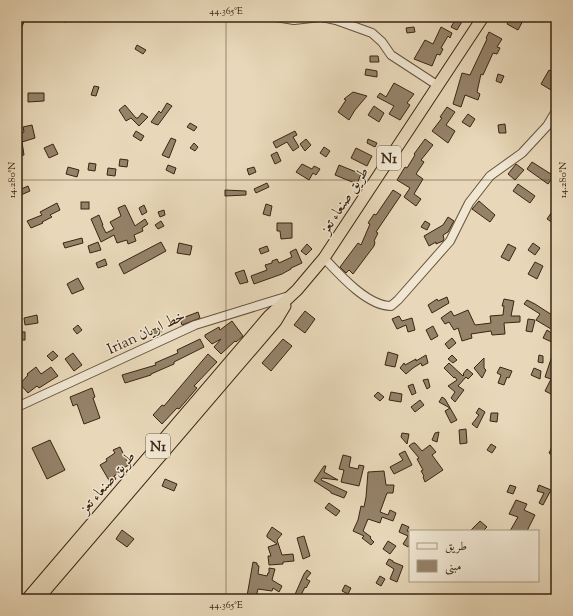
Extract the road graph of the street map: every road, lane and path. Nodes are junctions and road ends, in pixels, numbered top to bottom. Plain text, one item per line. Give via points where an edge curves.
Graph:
1 (276, 17) edge
2 (321, 17) edge
3 (483, 17) edge
4 (438, 86) junction
5 (556, 111) edge
6 (324, 258) junction
7 (291, 295) junction
8 (17, 407) edge
9 (27, 599) edge
10 (38, 599) edge

1 - 2 street via 294,20
2 - 4 street via 372,33 391,55
3 - 4 highway, طريق صنعاء تعز / N1
4 - 6 highway, طريق صنعاء تعز / N1
5 - 6 street via 547,126 522,153 490,176 469,203 450,241 391,306 382,306 351,286
6 - 7 highway, طريق صنعاء تعز / N1
7 - 8 street, Irian خط اريان via 195,324
7 - 9 highway, طريق صنعاء تعز / N1 via 269,316
7 - 10 highway, طريق صنعاء تعز / N1 via 276,320

